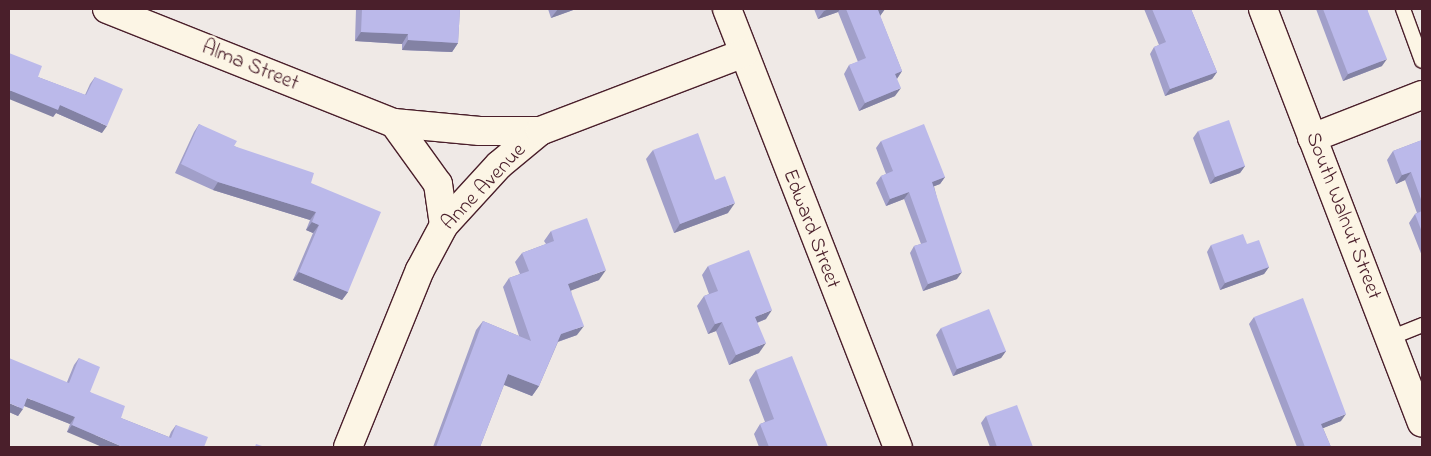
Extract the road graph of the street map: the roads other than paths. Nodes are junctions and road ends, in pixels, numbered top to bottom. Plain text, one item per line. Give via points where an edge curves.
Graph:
1 (106, 9) edge
2 (727, 9) edge
3 (1263, 9) edge
4 (1403, 9) edge
5 (744, 53) junction
6 (1422, 61) edge
7 (1422, 95) edge
8 (394, 123) junction
9 (540, 131) junction
10 (1312, 138) junction
11 (444, 225) junction
12 (1422, 325) edge
13 (1390, 338) junction
14 (1422, 423) edge
15 (348, 447) edge
16 (898, 447) edge

1 - 8 street, Alma Street
2 - 5 street, Edward Street
3 - 10 street, South Walnut Street
4 - 6 lane
5 - 9 street, Anne Avenue
5 - 16 street, Edward Street
7 - 10 street
8 - 9 street, Alma Street via 480,131
8 - 11 street via 438,184
9 - 11 street, Anne Avenue via 500,165
10 - 13 street, South Walnut Street
11 - 15 street, Anne Avenue via 420,270
12 - 13 lane
13 - 14 street, South Walnut Street

